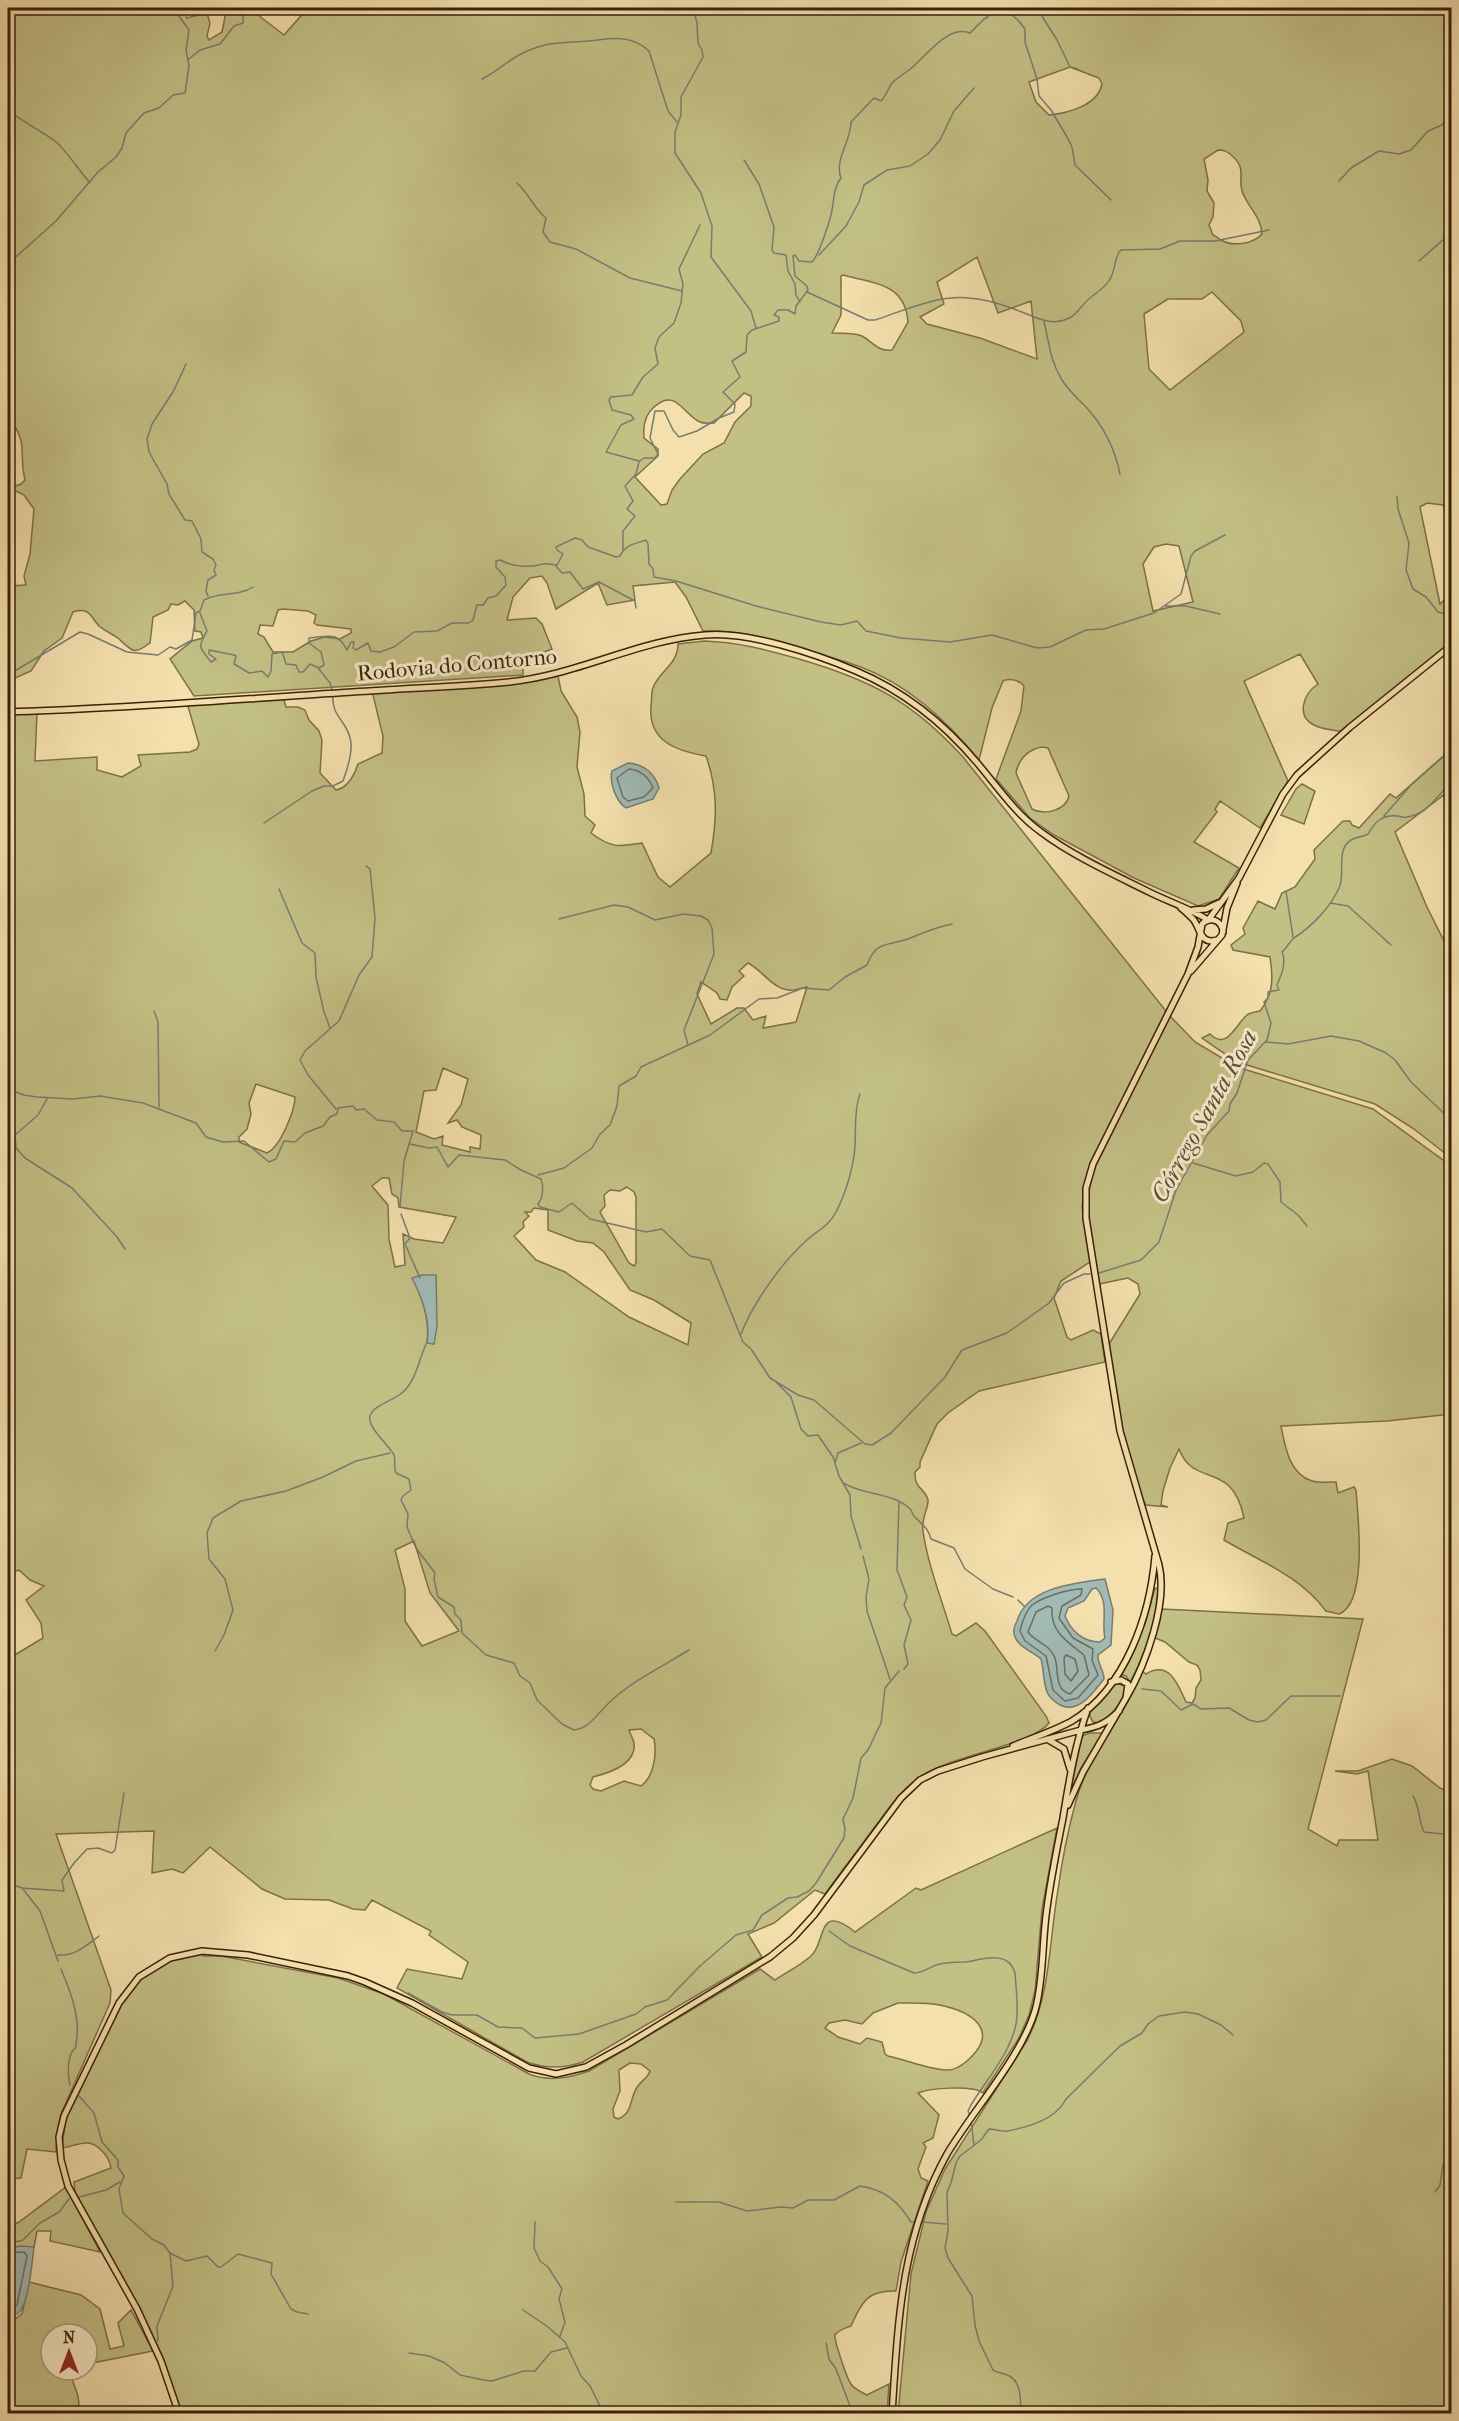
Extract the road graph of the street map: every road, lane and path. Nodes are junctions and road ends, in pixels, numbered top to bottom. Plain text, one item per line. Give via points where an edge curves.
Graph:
1 (1452, 645) edge
2 (8, 712) edge
3 (1239, 878) junction
4 (1222, 901) junction
5 (1178, 904) junction
6 (1191, 909) junction
7 (1209, 920) junction
8 (1200, 932) junction
9 (1223, 932) junction
10 (1217, 940) junction
11 (1188, 974) junction
12 (1155, 1554) junction
13 (1152, 1588) junction
14 (1162, 1589) junction
15 (1111, 1682) junction
16 (1126, 1698) junction
17 (1087, 1711) junction
18 (1119, 1711) junction
19 (1097, 1727) junction
20 (1081, 1730) junction
21 (1047, 1739) junction
22 (1006, 1750) junction
23 (1071, 1773) junction
24 (1063, 1818) junction
25 (179, 2414) edge
26 (892, 2414) edge

1 - 3 main road via 1297,775
2 - 5 main road, Rodovia do Contorno via 208,703 511,681 562,673 684,638 707,634 734,636 826,660 893,689 948,730 1017,812 1042,833
3 - 4 main road
3 - 9 main road
4 - 6 main road via 1206,909
4 - 7 main road
5 - 6 main road, Rodovia do Contorno
5 - 8 main road
6 - 7 main road, Rodovia do Contorno
7 - 8 main road via 1202,924
7 - 9 main road via 1219,922
8 - 10 main road via 1206,941
8 - 11 main road
9 - 10 main road
10 - 11 main road
11 - 12 main road via 1093,1164 1086,1195 1086,1218 1120,1431
12 - 13 main road
12 - 14 main road
13 - 14 main road
13 - 15 main road via 1134,1642
14 - 16 main road via 1148,1647
15 - 16 main road via 1126,1683
15 - 17 main road
16 - 18 main road
17 - 19 main road via 1090,1724
17 - 20 main road
17 - 22 main road
18 - 19 main road
18 - 24 main road via 1083,1772
19 - 20 main road
20 - 21 main road
20 - 23 main road
21 - 22 main road
21 - 23 main road via 1064,1749
22 - 25 main road via 920,1780 901,1798 821,1907 782,1948 626,2045 572,2072 547,2073 529,2068 365,1982 248,1955 202,1951 170,1958 139,1977 119,2002 64,2116 59,2137 61,2160 68,2186 137,2309
23 - 24 main road
24 - 26 main road via 1033,2016 1017,2048 936,2174 913,2236 899,2304

